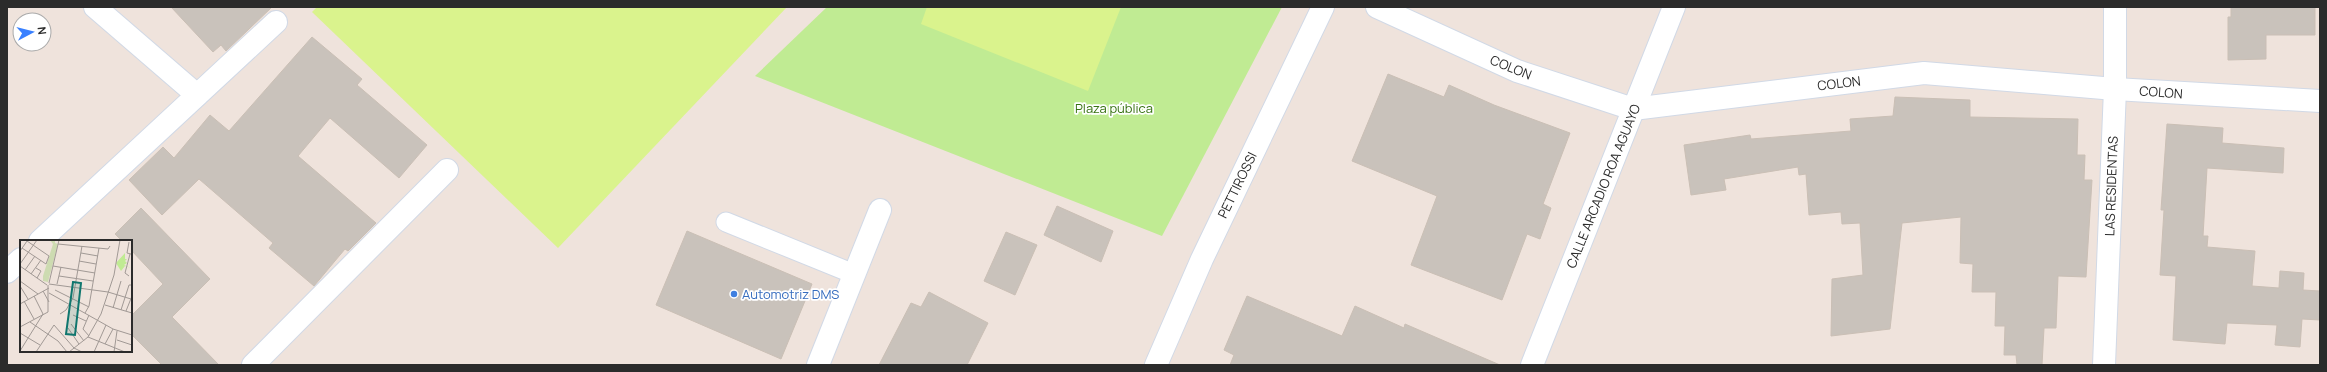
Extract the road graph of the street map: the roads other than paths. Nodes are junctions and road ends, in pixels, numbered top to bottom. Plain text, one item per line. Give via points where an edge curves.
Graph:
1 (95, 7) edge
2 (1323, 7) edge
3 (1377, 7) edge
4 (1674, 7) edge
5 (2115, 7) edge
6 (276, 22) dead end
7 (2115, 89) junction
8 (197, 95) junction
9 (2320, 101) edge
10 (1633, 109) junction
11 (447, 170) dead end
12 (880, 210) dead end
13 (726, 222) dead end
14 (41, 240) edge
15 (20, 260) edge
16 (7, 272) edge
17 (854, 274) junction
18 (253, 365) edge
19 (818, 365) edge
20 (1156, 365) edge
21 (1532, 365) edge
22 (2104, 365) edge

1 - 8 street
2 - 20 street, PETTIROSSI via 1202,259
3 - 10 street, COLON via 1518,71
4 - 10 street, CALLE ARCADIO ROA AGUAYO
5 - 7 street, LAS RESIDENTAS
6 - 8 street
7 - 9 street, COLON
7 - 10 street, COLON via 1924,73
7 - 22 street, LAS RESIDENTAS
8 - 14 street
10 - 21 street, CALLE ARCADIO ROA AGUAYO
11 - 18 street
12 - 17 street
13 - 17 lane
15 - 16 street
17 - 19 street

